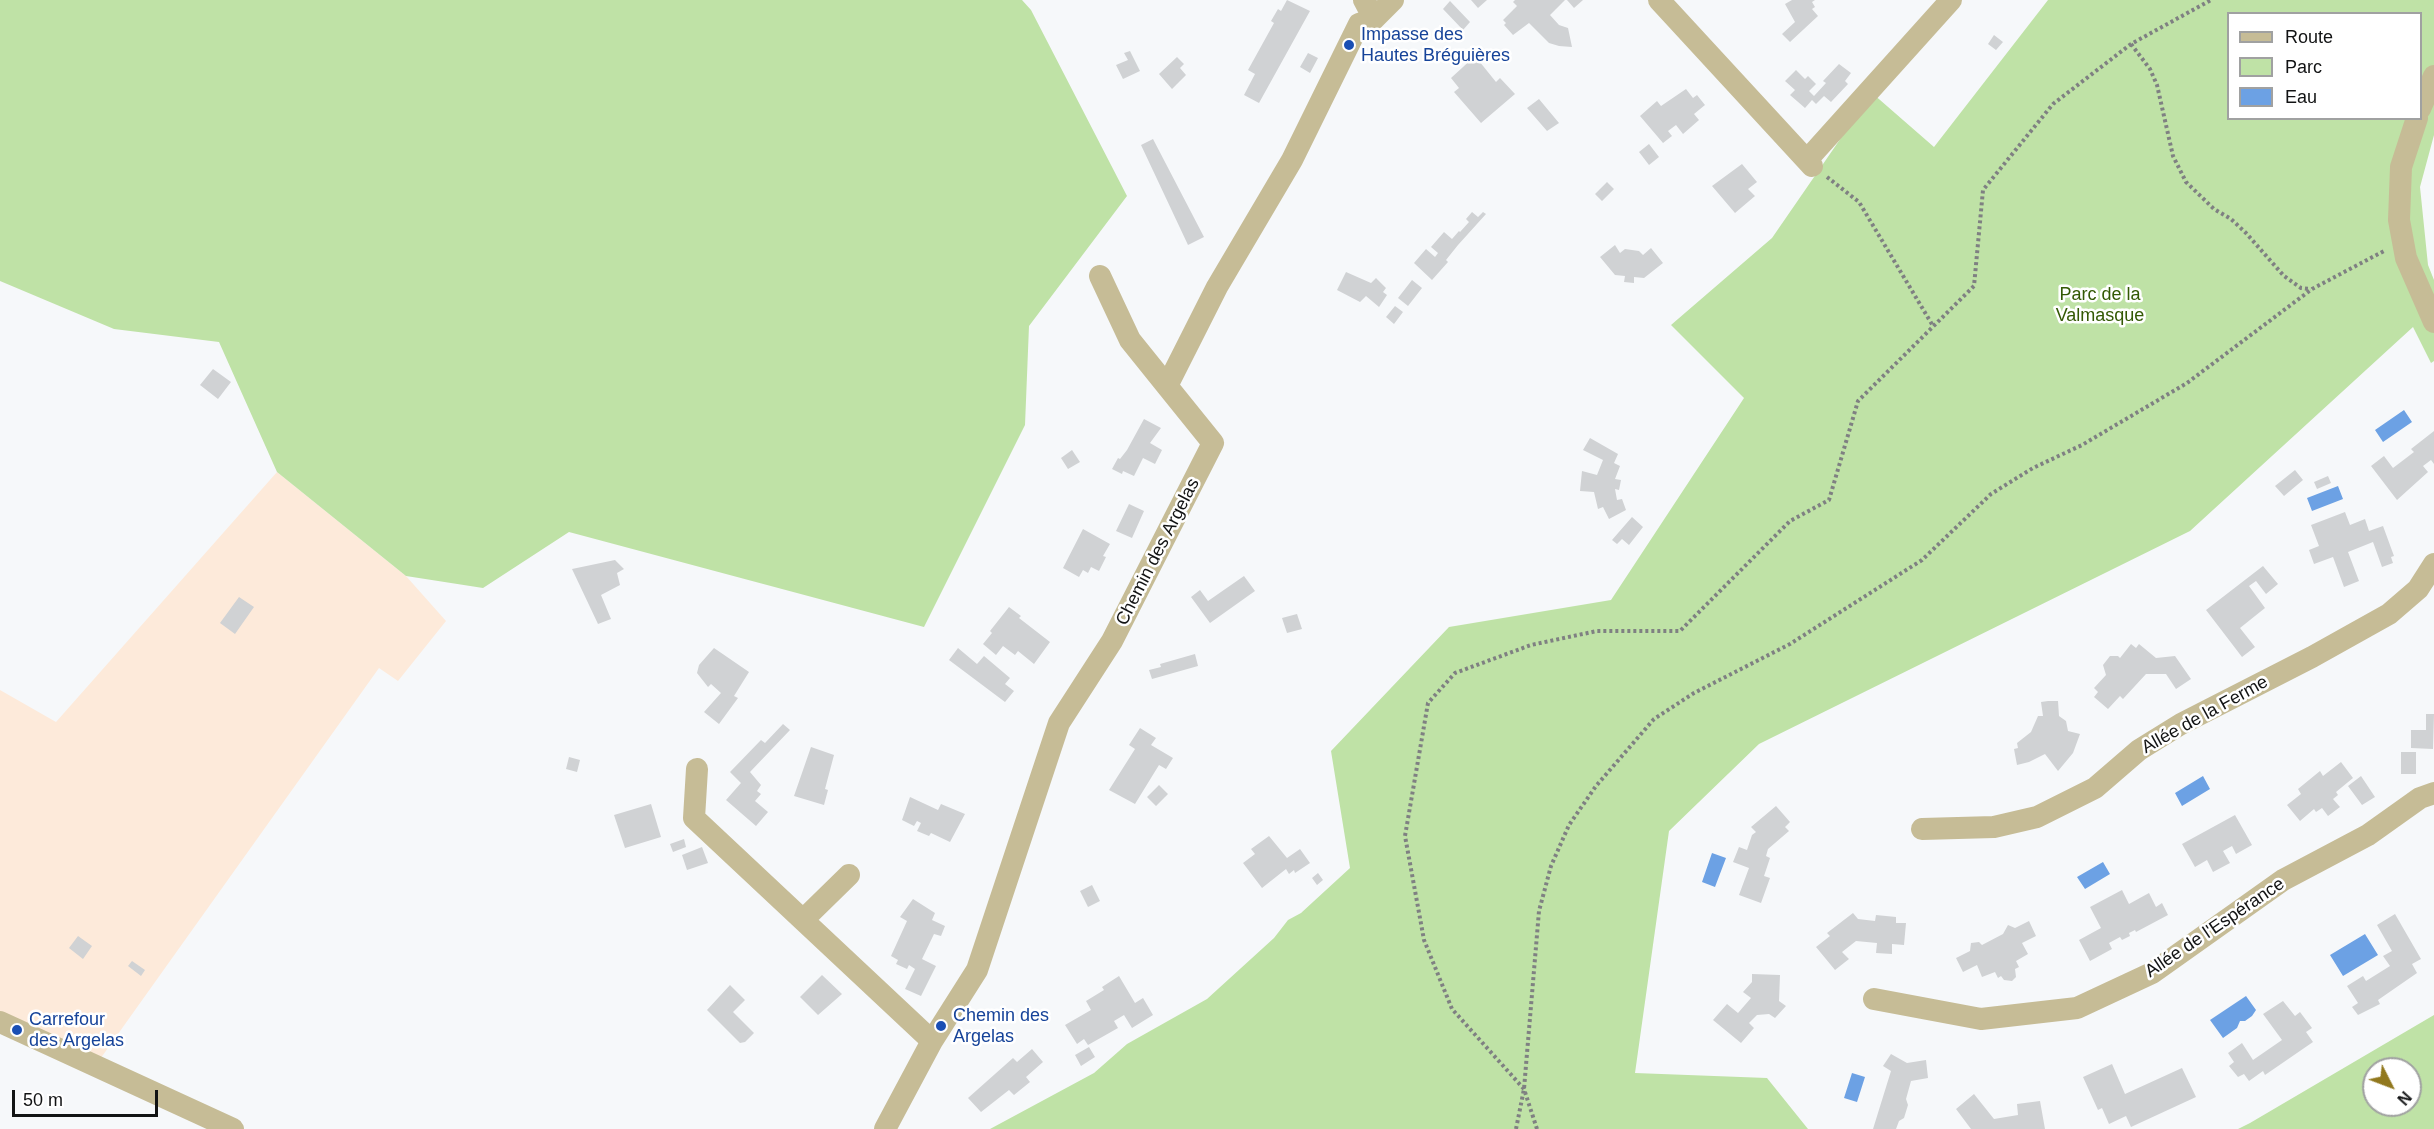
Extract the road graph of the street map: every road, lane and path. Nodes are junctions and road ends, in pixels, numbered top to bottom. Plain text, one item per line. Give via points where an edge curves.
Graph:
1 (1393, 0) edge
2 (1659, 0) edge
3 (1951, 0) edge
4 (2211, 0) edge
5 (1369, 10) edge
6 (2132, 44) junction
7 (2434, 76) edge
8 (2422, 106) edge
9 (2416, 120) edge
10 (1809, 163) junction
11 (2403, 240) junction
12 (1101, 276) dead end
13 (2312, 289) junction
14 (2434, 322) edge
15 (1933, 326) junction
16 (1167, 386) junction
17 (2434, 564) edge
18 (697, 769) dead end
19 (2434, 793) edge
20 (1922, 829) dead end
21 (849, 875) dead end
22 (802, 920) junction
23 (1874, 999) dead end
24 (0, 1023) edge
25 (933, 1041) junction
26 (1524, 1089) junction
27 (233, 1129) edge
28 (885, 1129) edge
29 (1516, 1129) edge
30 (1537, 1129) edge

1 - 5 street
2 - 10 street
3 - 10 street
4 - 6 path
5 - 16 street via 1293,160 1217,286
6 - 13 path via 2150,69 2173,156 2186,182 2246,233 2284,276 2301,288
6 - 15 path via 2052,104 1983,190 1974,286
7 - 8 street
9 - 11 street via 2402,167 2399,220
10 - 15 path via 1859,202
11 - 13 path
11 - 14 street via 2406,258
12 - 16 street via 1130,340
13 - 26 path via 2187,383 1991,494 1922,561 1790,644 1694,693 1654,719 1596,786 1569,825 1551,866 1539,911
15 - 26 path via 1858,401 1829,500 1790,521 1680,631 1597,631 1531,645 1455,673 1428,703 1405,836 1424,940 1452,1009
16 - 25 street, Chemin des Argelas via 1213,443 1112,641 1059,723 977,970
17 - 20 street, Allée de la Ferme via 2418,589 2389,614 2181,724 2139,750 2095,788 2037,817 1994,827
18 - 22 street via 694,818
19 - 23 street, Allée de l'Espérance via 2420,798 2368,835 2283,880 2152,973 2077,1008 1981,1019
21 - 22 street
22 - 25 street
24 - 27 street
25 - 28 street, Chemin des Argelas
26 - 29 path
26 - 30 path

